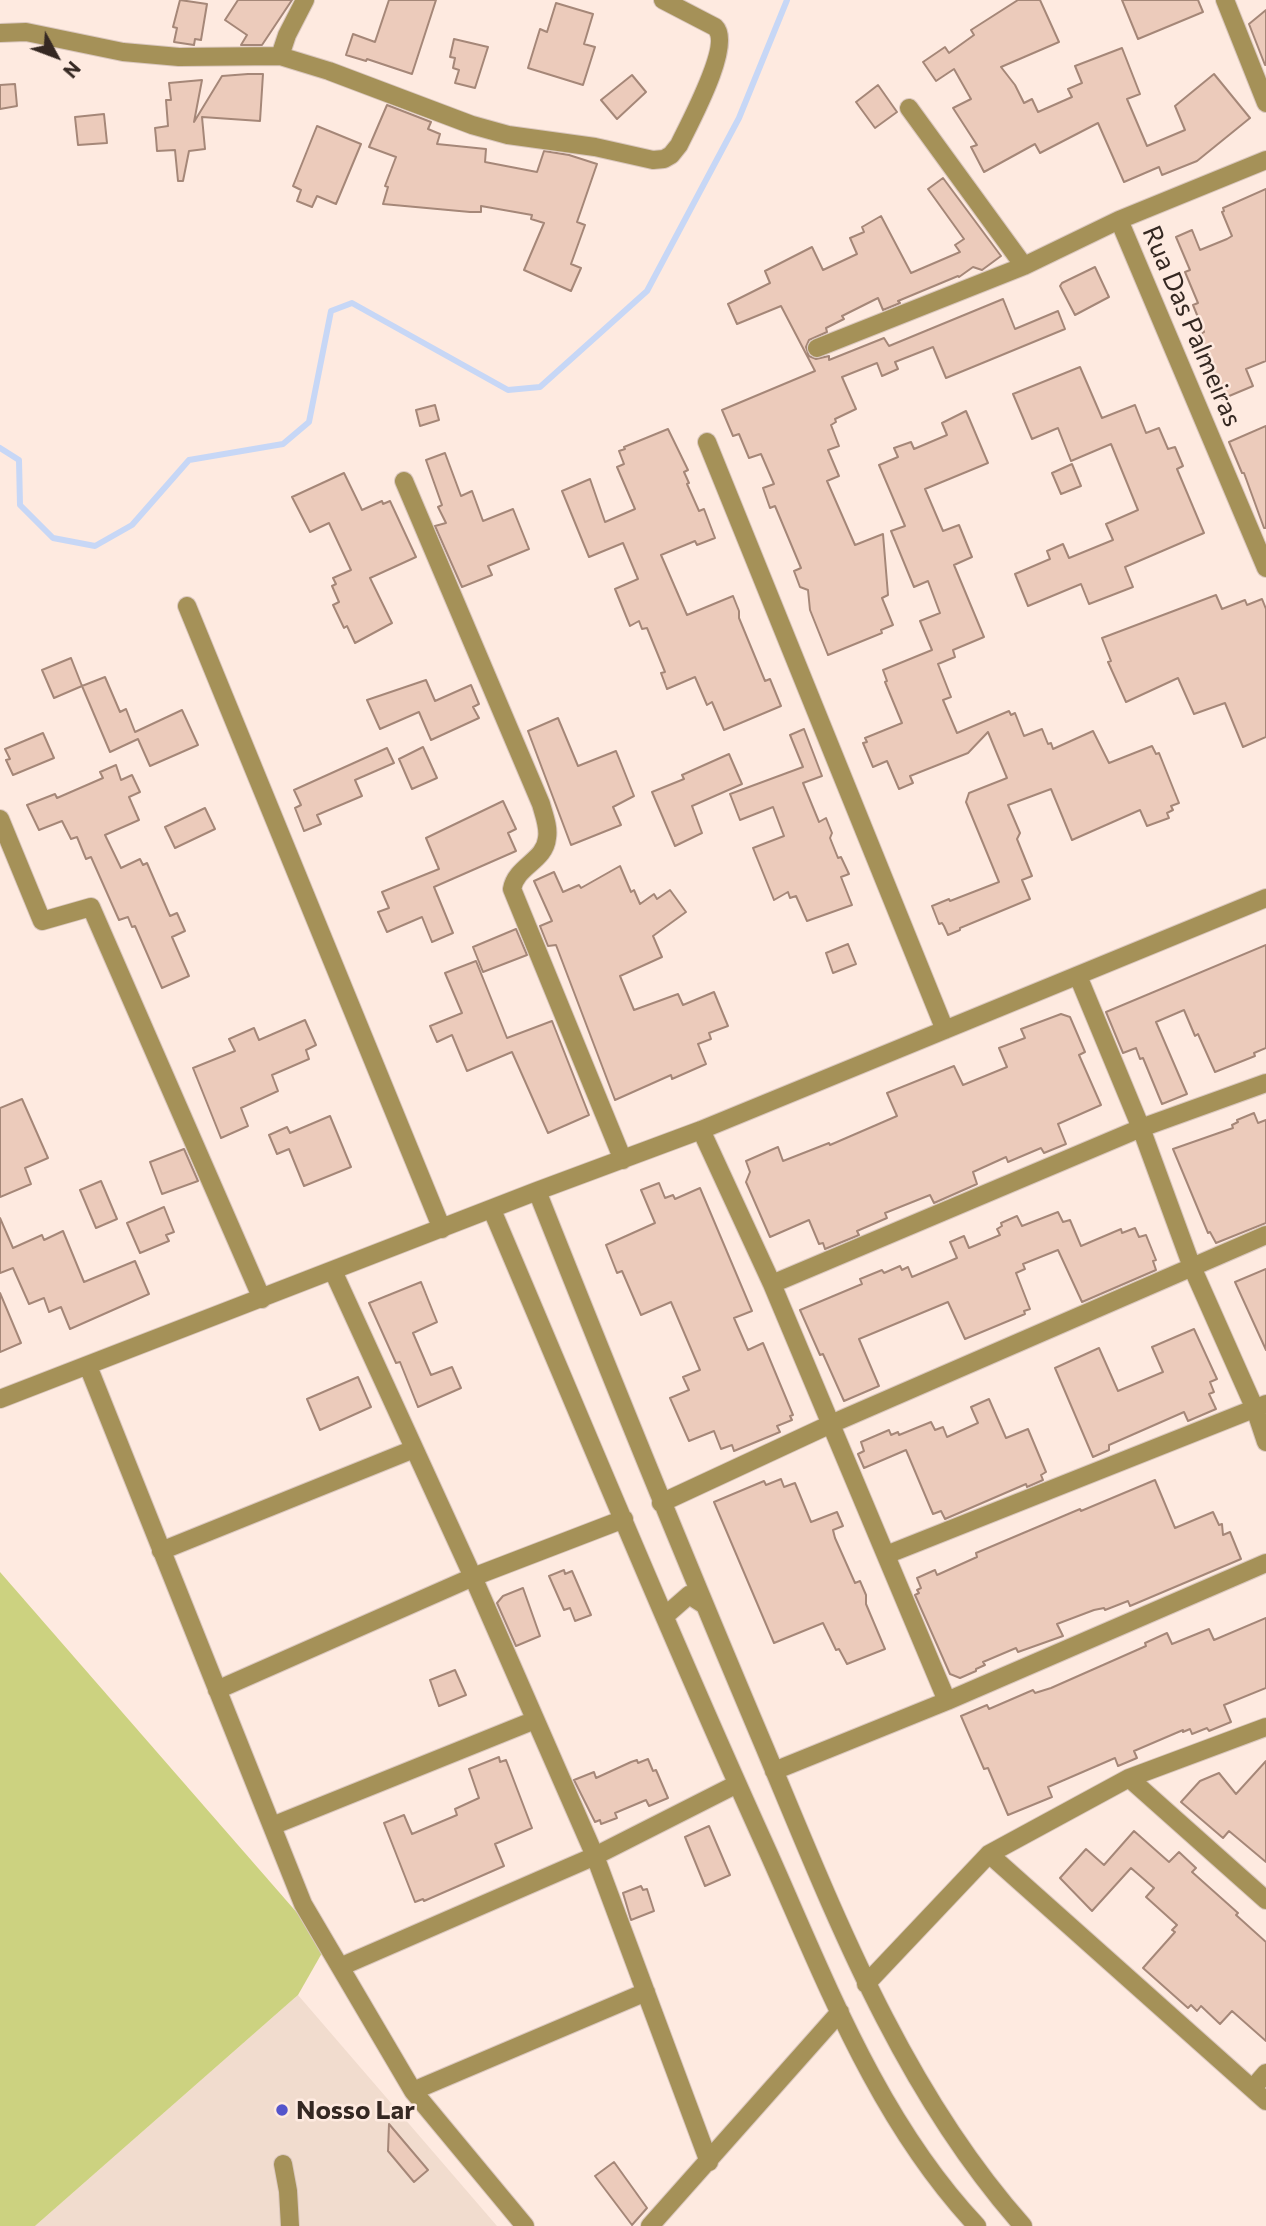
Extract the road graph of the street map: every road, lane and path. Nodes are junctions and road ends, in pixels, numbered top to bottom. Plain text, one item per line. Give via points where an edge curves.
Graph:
1 (305, 0) edge
2 (663, 0) edge
3 (1225, 0) edge
4 (0, 33) edge
5 (280, 56) junction
6 (1266, 103) edge
7 (909, 108) dead end
8 (1266, 160) edge
9 (1119, 220) junction
10 (1024, 266) junction
11 (817, 348) dead end
12 (707, 442) dead end
13 (404, 481) dead end
14 (1266, 568) edge
15 (187, 606) dead end
16 (0, 819) edge
17 (1266, 898) edge
18 (1078, 976) junction
19 (945, 1030) junction
20 (1266, 1083) edge
21 (1141, 1128) junction
22 (701, 1130) junction
23 (623, 1160) junction
24 (537, 1191) junction
25 (492, 1210) junction
26 (442, 1229) junction
27 (1266, 1235) edge
28 (1192, 1267) junction
29 (333, 1271) junction
30 (772, 1284) junction
31 (262, 1298) junction
32 (88, 1366) junction
33 (0, 1399) edge
34 (1260, 1407) edge
35 (831, 1424) junction
36 (1266, 1442) edge
37 (414, 1449) junction
38 (661, 1503) junction
39 (624, 1520) junction
40 (161, 1551) junction
41 (886, 1555) junction
42 (1266, 1563) edge
43 (473, 1577) junction
44 (703, 1604) junction
45 (665, 1616) junction
46 (217, 1690) junction
47 (947, 1701) junction
48 (536, 1720) junction
49 (1266, 1727) edge
50 (774, 1771) junction
51 (1129, 1778) junction
52 (737, 1784) junction
53 (272, 1826) junction
54 (989, 1854) junction
55 (595, 1856) junction
56 (1266, 1900) edge
57 (340, 1967) junction
58 (866, 1984) junction
59 (646, 1992) junction
60 (840, 2012) junction
61 (1266, 2073) edge
62 (413, 2091) junction
63 (1259, 2094) edge
64 (709, 2162) junction
65 (283, 2164) dead end
66 (290, 2226) edge
67 (525, 2226) edge
68 (650, 2226) edge
69 (977, 2226) edge
70 (1023, 2226) edge

1 - 5 street
2 - 5 street via 721,34 713,70 691,120 679,145 664,159 508,135
3 - 6 street
4 - 5 street via 26,32 123,52 179,57
7 - 10 street
8 - 9 street
9 - 10 street
9 - 14 street, Rua Das Palmeiras
10 - 11 street
12 - 19 street
13 - 23 street via 541,804 546,844 517,875 512,889
15 - 26 street
16 - 31 street via 42,921 91,907
17 - 18 street
18 - 19 street
18 - 21 street
19 - 22 street
20 - 21 street
21 - 28 street
21 - 30 street
22 - 23 street
22 - 30 street
23 - 24 street
24 - 25 street
24 - 38 street
25 - 26 street
25 - 39 street
26 - 29 street
27 - 28 street
28 - 34 street
28 - 35 street
29 - 31 street
29 - 37 street
30 - 35 street
31 - 32 street
32 - 33 street
32 - 40 street
34 - 36 street
34 - 41 street
35 - 38 street
35 - 41 street
37 - 40 street
37 - 43 street
38 - 44 street
39 - 43 street
39 - 45 street
40 - 46 street
41 - 47 street
42 - 47 street
43 - 46 street
43 - 48 street
44 - 45 street via 689,1595
44 - 50 street
45 - 52 street
46 - 53 street
47 - 50 street
48 - 53 street
48 - 55 street
49 - 51 street
50 - 58 street
51 - 54 street
51 - 56 street
52 - 55 street
52 - 60 street
53 - 57 street via 303,1903
54 - 58 street
54 - 63 street
55 - 57 street
55 - 59 street
57 - 62 street
58 - 70 street via 938,2109
59 - 62 street
59 - 64 street
60 - 64 street
60 - 69 street via 901,2128 947,2194
61 - 63 street
62 - 67 street
64 - 68 street
65 - 66 street

